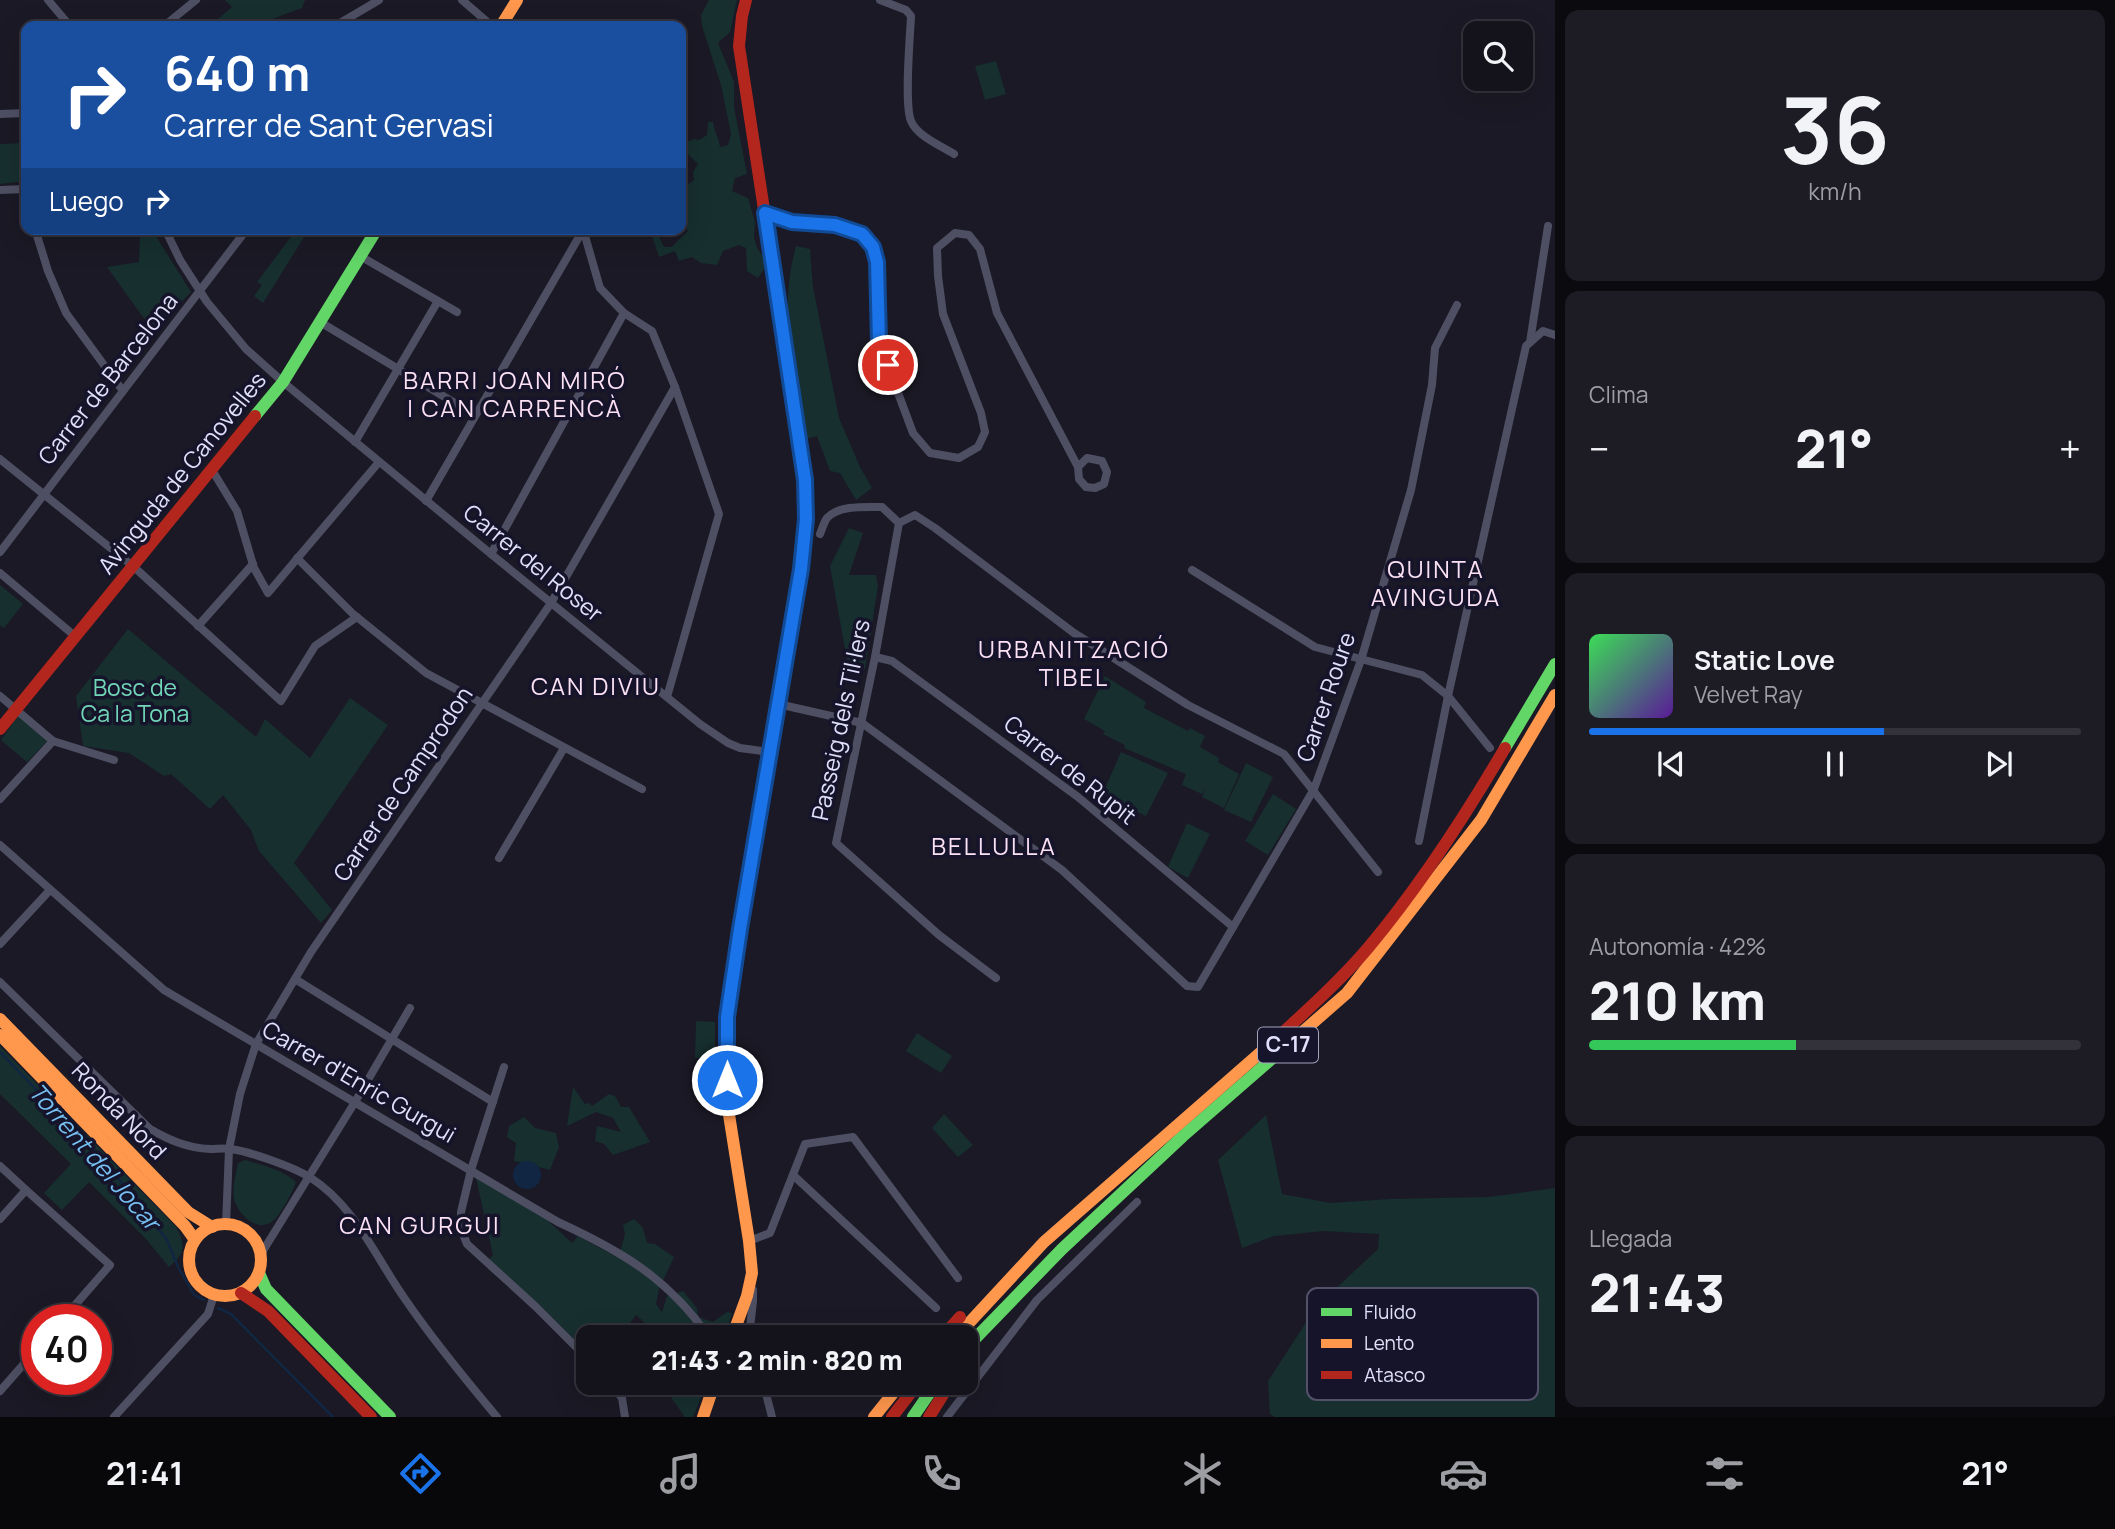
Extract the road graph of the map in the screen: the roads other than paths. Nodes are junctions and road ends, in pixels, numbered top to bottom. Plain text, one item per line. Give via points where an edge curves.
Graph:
1 (48, 0) edge
2 (196, 0) edge
3 (379, 0) edge
4 (462, 0) edge
5 (517, 0) edge
6 (746, 0) edge
7 (880, 0) edge
8 (912, 0) edge
9 (908, 13) junction
10 (66, 21) edge
11 (170, 21) edge
12 (343, 21) edge
13 (486, 21) edge
14 (504, 21) edge
15 (21, 113) edge
16 (0, 114) edge
17 (954, 155) dead end
18 (21, 188) edge
19 (0, 190) edge
20 (765, 213) junction
21 (1548, 226) dead end
22 (37, 235) edge
23 (168, 235) edge
24 (243, 235) edge
25 (373, 235) edge
26 (580, 235) edge
27 (584, 235) edge
28 (360, 256) junction
29 (200, 292) junction
30 (438, 301) junction
31 (1457, 305) dead end
32 (457, 312) dead end
33 (624, 313) junction
34 (320, 322) junction
35 (1555, 335) edge
36 (1530, 342) junction
37 (398, 368) junction
38 (283, 382) junction
39 (675, 387) junction
40 (123, 391) junction
41 (458, 405) dead end
42 (355, 442) junction
43 (0, 458) edge
44 (379, 462) junction
45 (1078, 467) dead end
46 (212, 470) junction
47 (45, 494) junction
48 (426, 501) junction
49 (900, 523) junction
50 (820, 534) dead end
51 (0, 552) edge
52 (491, 554) junction
53 (297, 558) junction
54 (253, 564) junction
55 (134, 567) junction
56 (1192, 570) dead end
57 (0, 573) edge
58 (551, 603) junction
59 (357, 617) junction
60 (198, 626) junction
61 (76, 637) junction
62 (875, 657) junction
63 (1362, 660) junction
64 (1555, 664) edge
65 (1555, 695) edge
66 (0, 696) edge
67 (1448, 696) junction
68 (667, 697) junction
69 (481, 704) junction
70 (778, 704) junction
71 (16, 710) junction
72 (862, 723) junction
73 (0, 729) edge
74 (53, 741) junction
75 (564, 748) junction
76 (1490, 748) dead end
77 (770, 752) junction
78 (114, 760) dead end
79 (642, 789) dead end
80 (1314, 789) junction
81 (0, 799) edge
82 (1419, 841) dead end
83 (0, 845) edge
84 (499, 858) dead end
85 (1378, 872) dead end
86 (50, 890) junction
87 (1233, 927) junction
88 (0, 944) edge
89 (996, 978) dead end
90 (295, 979) junction
91 (0, 982) edge
92 (410, 1008) dead end
93 (0, 1019) edge
94 (0, 1035) edge
95 (392, 1039) junction
96 (256, 1044) junction
97 (504, 1067) dead end
98 (355, 1102) junction
99 (493, 1102) junction
100 (229, 1149) junction
101 (0, 1166) edge
102 (471, 1170) junction
103 (793, 1175) junction
104 (310, 1177) junction
105 (26, 1190) junction
106 (1137, 1202) dead end
107 (0, 1219) edge
108 (226, 1225) junction
109 (212, 1227) junction
110 (1055, 1231) junction
111 (195, 1240) junction
112 (749, 1241) junction
113 (1062, 1249) junction
114 (261, 1254) junction
115 (259, 1273) junction
116 (751, 1273) junction
117 (958, 1278) dead end
118 (241, 1293) junction
119 (214, 1295) junction
120 (76, 1304) edge
121 (936, 1308) dead end
122 (699, 1325) edge
123 (737, 1325) edge
124 (748, 1325) edge
125 (954, 1325) edge
126 (967, 1325) edge
127 (978, 1336) edge
128 (978, 1346) edge
129 (576, 1347) edge
130 (21, 1367) edge
131 (0, 1391) edge
132 (620, 1395) edge
133 (712, 1395) edge
134 (766, 1395) edge
135 (892, 1395) edge
136 (909, 1395) edge
137 (928, 1395) edge
138 (943, 1395) edge
139 (114, 1417) edge
140 (371, 1417) edge
141 (390, 1417) edge
142 (497, 1417) edge
143 (625, 1417) edge
144 (703, 1417) edge
145 (772, 1417) edge
146 (874, 1417) edge
147 (892, 1417) edge
148 (913, 1417) edge
149 (929, 1417) edge
150 (947, 1417) edge

1 - 10 street
2 - 11 street
3 - 12 street
4 - 13 street
5 - 14 main road
6 - 20 main road via 739,46
7 - 9 street
8 - 9 street
9 - 17 street via 911,122
15 - 16 street
18 - 19 street
20 - 45 street via 792,222 835,225 862,234 873,247 879,342 914,433 930,453 959,458 978,447 985,432 943,314 937,248 955,233 969,235 980,249 997,313
20 - 70 main road via 806,490 801,569
21 - 36 street
22 - 40 street via 66,313
23 - 29 street, Carrer del Roser
24 - 29 street, Carrer de Barcelona
25 - 28 main road, Avinguda de Canovelles
26 - 48 street
27 - 33 street via 600,288
28 - 30 street
28 - 34 main road, Avinguda de Canovelles
29 - 38 street, Carrer del Roser via 246,349
29 - 40 street, Carrer de Barcelona
30 - 32 street
30 - 37 street
31 - 63 street, Carrer Roure via 1435,348 1411,490
33 - 39 street via 652,331
33 - 52 street
34 - 37 street
34 - 38 main road, Avinguda de Canovelles
35 - 36 street via 1543,331
36 - 67 street
37 - 41 street
37 - 42 street
38 - 42 street, Carrer del Roser
38 - 46 main road, Avinguda de Canovelles
39 - 58 street, Carrer de Camprodon
39 - 68 street via 719,514
40 - 47 street, Carrer de Barcelona
42 - 44 street, Carrer del Roser
43 - 47 street
44 - 48 street, Carrer del Roser
44 - 53 street
46 - 54 street via 237,511
46 - 55 main road, Avinguda de Canovelles
47 - 51 street, Carrer de Barcelona
47 - 55 street
48 - 52 street, Carrer del Roser
49 - 50 street via 882,507 855,507 827,519
49 - 62 street, Passeig dels Til·lers
49 - 80 street via 915,515 1073,633 1188,705 1284,754
52 - 58 street, Carrer del Roser
53 - 54 street via 268,593
53 - 59 street
54 - 60 street
55 - 60 street
55 - 61 main road, Avinguda de Canovelles
56 - 63 street via 1315,648
57 - 61 street
58 - 68 street, Carrer del Roser
58 - 69 street, Carrer de Camprodon
59 - 60 street via 315,646 281,701
59 - 69 street via 426,673
61 - 71 main road, Avinguda de Canovelles
62 - 72 street, Passeig dels Til·lers
62 - 87 street, Carrer de Rupit via 892,661 1079,797
63 - 67 street via 1422,675
63 - 80 street, Carrer Roure
64 - 110 main road, C-17 via 1471,806 1396,914 1333,985
65 - 113 main road, C-17 via 1482,821 1348,993
66 - 71 street
67 - 76 street
67 - 82 street
68 - 77 street, Carrer del Roser via 728,743
69 - 75 street
69 - 90 street, Carrer de Camprodon
70 - 72 street
70 - 77 main road
71 - 73 main road, Avinguda de Canovelles
71 - 74 street
72 - 87 street, Carrer Roure via 1062,870 1187,986 1198,987
72 - 89 street, Passeig dels Til·lers via 836,843 939,935
74 - 78 street
74 - 81 street
75 - 79 street
75 - 84 street
77 - 112 main road via 727,1017 727,1102
80 - 85 street
80 - 87 street, Carrer Roure
83 - 86 street, Carrer d'Enric Gurgui
86 - 88 street
86 - 96 street, Carrer d'Enric Gurgui via 164,990
90 - 95 street
90 - 96 street, Carrer de Camprodon
91 - 100 street via 150,1129 190,1147
92 - 95 street
93 - 109 main road, Ronda Nord via 188,1212
94 - 111 main road, Ronda Nord
95 - 98 street
95 - 99 street
96 - 98 street, Carrer d'Enric Gurgui
96 - 100 street, Carrer de Camprodon
97 - 99 street
98 - 102 street, Carrer d'Enric Gurgui
98 - 104 street
99 - 102 street
100 - 104 street
100 - 108 street, Carrer de Camprodon
101 - 105 street
102 - 122 street, Carrer d'Enric Gurgui via 633,1261 671,1291
102 - 129 street via 461,1212 467,1244
103 - 112 street via 770,1233
103 - 117 street via 805,1144 853,1138
103 - 121 street
104 - 114 street
104 - 142 street via 351,1216 404,1299
105 - 107 street
105 - 120 street via 110,1265
106 - 150 street via 1037,1300
108 - 109 main road
108 - 114 main road via 253,1237
109 - 111 main road
110 - 125 main road via 1010,1267
110 - 126 main road, C-17
111 - 119 main road via 190,1270 201,1287
112 - 116 main road
113 - 127 main road, C-17
113 - 128 main road
114 - 115 main road
115 - 118 main road
115 - 141 main road via 266,1289
116 - 123 main road
116 - 124 street
118 - 119 main road
118 - 140 main road via 268,1311
119 - 139 street via 208,1314
130 - 131 street
132 - 143 street
133 - 144 main road
134 - 145 street
135 - 146 main road
136 - 147 main road
137 - 148 main road
138 - 149 main road

